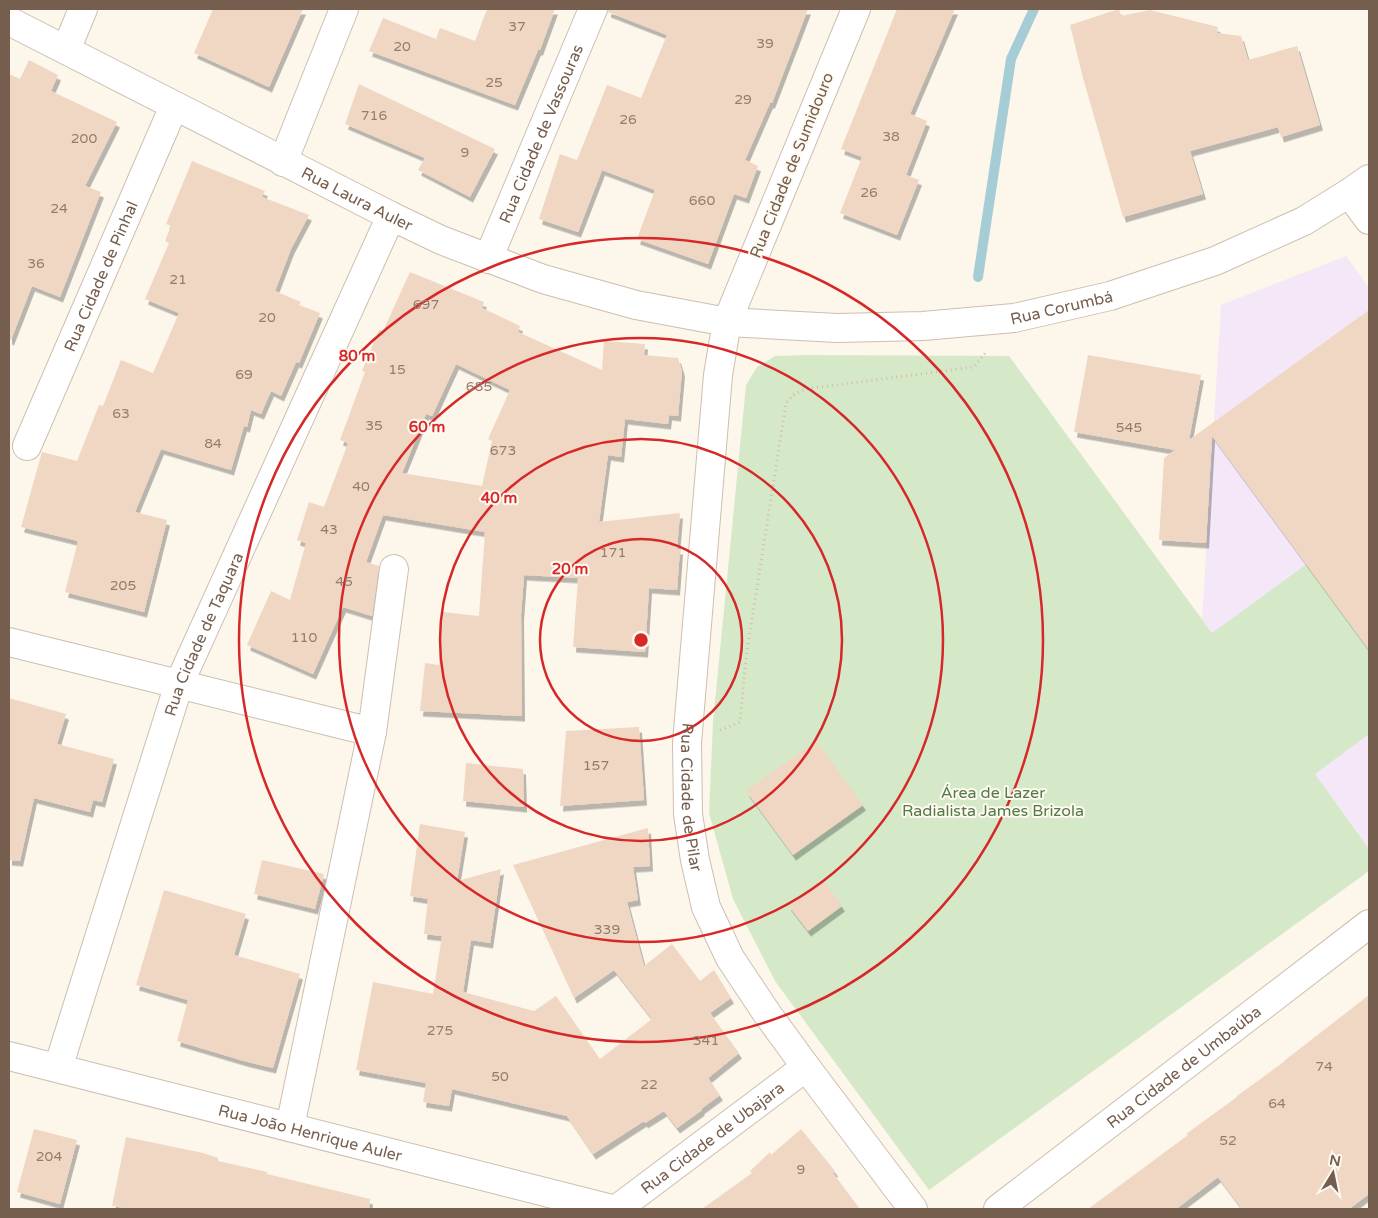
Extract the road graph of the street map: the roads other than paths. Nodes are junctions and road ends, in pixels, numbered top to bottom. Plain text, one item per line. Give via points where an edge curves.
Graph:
1 (83, 9) edge
2 (344, 9) edge
3 (593, 9) edge
4 (856, 9) edge
5 (9, 21) edge
6 (66, 50) junction
7 (174, 106) junction
8 (283, 162) junction
9 (1359, 186) edge
10 (391, 216) junction
11 (1369, 220) edge
12 (488, 259) junction
13 (727, 322) junction
14 (27, 446) dead end
15 (394, 569) dead end
16 (9, 642) edge
17 (179, 684) junction
18 (372, 732) junction
19 (1369, 924) edge
20 (9, 1056) edge
21 (806, 1067) junction
22 (58, 1068) junction
23 (290, 1127) junction
24 (612, 1209) edge
25 (617, 1209) edge
26 (913, 1209) edge
27 (998, 1209) edge

1 - 6 street
2 - 8 street
3 - 12 street, Rua Cidade de Vassouras
4 - 13 street, Rua Cidade de Sumidouro
5 - 6 street, Rua Laura Auler
6 - 7 street, Rua Laura Auler
7 - 8 street, Rua Laura Auler
7 - 14 street, Rua Cidade de Pinhal
8 - 10 street, Rua Laura Auler
9 - 11 street
9 - 13 street, Rua Corumbá via 1304,221 1215,261 1110,296 1014,318 923,326 837,328
10 - 12 street, Rua Laura Auler
10 - 17 street, Rua Cidade de Taquara
12 - 13 street, Rua Laura Auler via 636,305
13 - 21 street, Rua Cidade de Pilar via 718,375 688,743 688,814 706,906 730,958
15 - 18 street
16 - 17 street
17 - 18 street
17 - 22 street, Rua Cidade de Taquara
18 - 23 street
19 - 27 street, Rua Cidade de Umbaúba
20 - 22 street, Rua João Henrique Auler
21 - 25 street, Rua Cidade de Ubajara
21 - 26 street, Rua Cidade de Pilar
22 - 23 street, Rua João Henrique Auler
23 - 24 street, Rua João Henrique Auler

